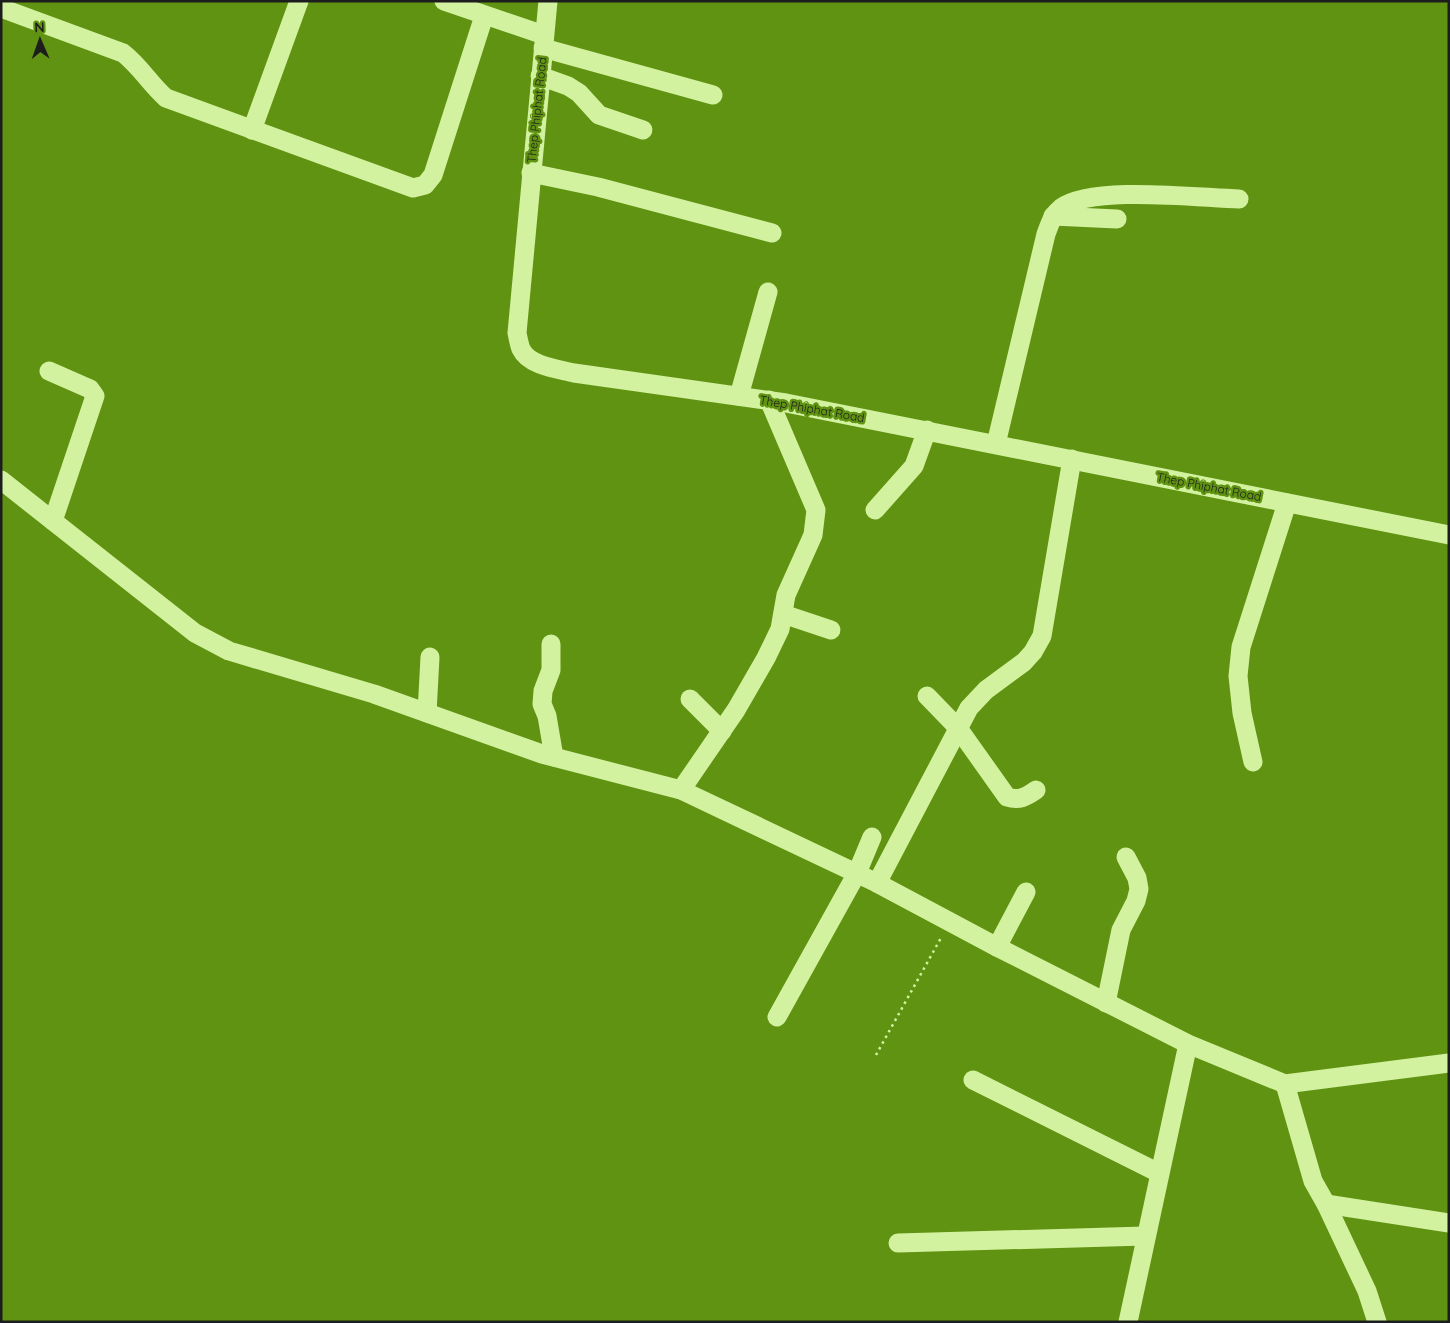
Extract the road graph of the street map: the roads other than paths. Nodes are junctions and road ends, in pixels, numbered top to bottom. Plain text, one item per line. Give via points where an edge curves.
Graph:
1 (299, 1) edge
2 (444, 1) edge
3 (548, 1) edge
4 (1, 8) edge
5 (484, 16) junction
6 (544, 41) junction
7 (540, 76) junction
8 (713, 96) dead end
9 (252, 130) junction
10 (644, 130) dead end
11 (531, 172) junction
12 (1239, 199) dead end
13 (1053, 216) junction
14 (1117, 219) dead end
15 (772, 233) dead end
16 (768, 292) dead end
17 (49, 371) dead end
18 (739, 396) junction
19 (770, 400) junction
20 (927, 430) junction
21 (996, 444) junction
22 (1072, 459) junction
23 (1, 480) edge
24 (1287, 503) junction
25 (875, 510) dead end
26 (53, 521) junction
27 (1449, 535) edge
28 (783, 614) junction
29 (831, 630) dead end
30 (551, 644) dead end
31 (430, 657) dead end
32 (927, 696) dead end
33 (690, 699) dead end
34 (427, 713) junction
35 (958, 728) junction
36 (722, 731) junction
37 (554, 757) junction
38 (1253, 762) dead end
39 (681, 790) junction
40 (1036, 790) dead end
41 (872, 837) dead end
42 (1126, 857) dead end
43 (857, 873) junction
44 (877, 883) junction
45 (1026, 892) dead end
46 (997, 947) junction
47 (1106, 1003) junction
48 (777, 1017) dead end
49 (1188, 1044) junction
50 (1449, 1062) edge
51 (973, 1080) dead end
52 (1285, 1084) junction
53 (1159, 1173) junction
54 (1326, 1204) junction
55 (1449, 1223) edge
56 (1145, 1236) junction
57 (898, 1243) dead end
58 (1128, 1322) edge
59 (1377, 1322) edge

1 - 9 street
2 - 5 street
3 - 6 street, Thep Phiphat Road
4 - 9 street via 123,53 137,64 166,98
5 - 6 street
5 - 9 street via 433,175 425,185 413,188
6 - 7 street, Thep Phiphat Road
6 - 8 street
7 - 10 street via 579,93 599,115
7 - 11 street, Thep Phiphat Road
11 - 15 street
11 - 18 street, Thep Phiphat Road via 517,333 521,349 529,358 574,373
12 - 13 street via 1109,194 1079,199
13 - 14 street
13 - 21 street
16 - 18 street
17 - 26 street via 90,389 95,396
18 - 19 street, Thep Phiphat Road
19 - 20 street, Thep Phiphat Road
19 - 28 street via 816,510 814,535 786,595
20 - 21 street, Thep Phiphat Road
20 - 25 street via 914,466
21 - 22 street, Thep Phiphat Road
22 - 24 street, Thep Phiphat Road
22 - 35 street via 1042,636 1024,662 986,690 969,708
23 - 26 street
24 - 27 street, Thep Phiphat Road
24 - 38 street via 1241,647 1238,688
26 - 34 street via 195,632 229,651
28 - 29 street
28 - 36 street via 780,629 766,658
30 - 37 street via 551,670 542,704
31 - 34 street
32 - 35 street
33 - 36 street
34 - 37 street
35 - 40 street via 1006,797 1020,798
35 - 44 street
36 - 39 street
37 - 39 street
39 - 43 street
41 - 43 street
42 - 47 street via 1139,889 1121,930
43 - 44 street
43 - 48 street
44 - 46 street
45 - 46 street
46 - 47 street
47 - 49 street
49 - 52 street
49 - 53 street
50 - 52 street
51 - 53 street
52 - 54 street via 1304,1156 1313,1182
53 - 56 street
54 - 55 street
54 - 59 street via 1367,1291
56 - 57 street
56 - 58 street

